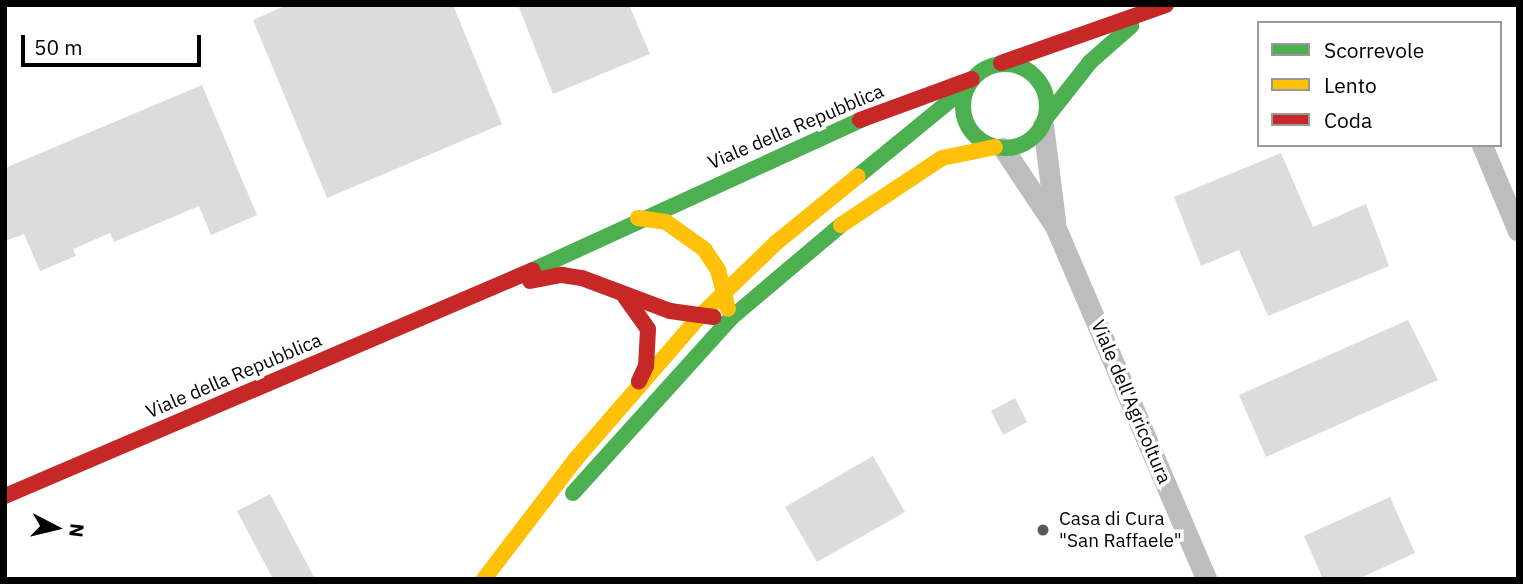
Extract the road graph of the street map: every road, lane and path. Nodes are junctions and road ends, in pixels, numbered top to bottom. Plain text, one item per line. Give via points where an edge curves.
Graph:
1 (1166, 5) edge
2 (1142, 16) junction
3 (1001, 63) junction
4 (969, 83) junction
5 (1044, 122) junction
6 (1483, 147) edge
7 (999, 148) junction
8 (638, 218) junction
9 (1055, 226) junction
10 (1518, 231) edge
11 (615, 287) junction
12 (724, 292) junction
13 (480, 295) junction
14 (699, 316) junction
15 (730, 318) junction
16 (636, 389) junction
17 (5, 496) edge
18 (484, 579) edge
19 (495, 579) edge
20 (1206, 579) edge

1 - 2 main road
2 - 3 main road
2 - 5 main road via 1090,62
3 - 4 main road
3 - 5 main road via 1028,69 1038,79 1047,104
4 - 7 main road via 962,112 966,124 983,143
4 - 8 main road, Viale della Repubblica via 854,122
4 - 12 main road via 777,242
5 - 7 main road via 1030,140
5 - 9 street, Viale dell'Agricoltura
6 - 10 street
7 - 9 street, Viale dell'Agricoltura
7 - 15 main road via 942,158 916,172 845,221
8 - 12 main road via 666,222 704,249 718,270
8 - 13 main road, Viale della Repubblica
9 - 20 street, Viale dell'Agricoltura
11 - 13 main road, Viale della Repubblica via 562,275
11 - 14 main road, Viale della Repubblica via 648,303
11 - 16 main road via 631,300 648,329 646,366
12 - 14 main road
12 - 15 main road
13 - 17 main road, Viale della Repubblica
14 - 15 main road, Viale della Repubblica
14 - 16 main road
15 - 19 main road
16 - 18 main road

